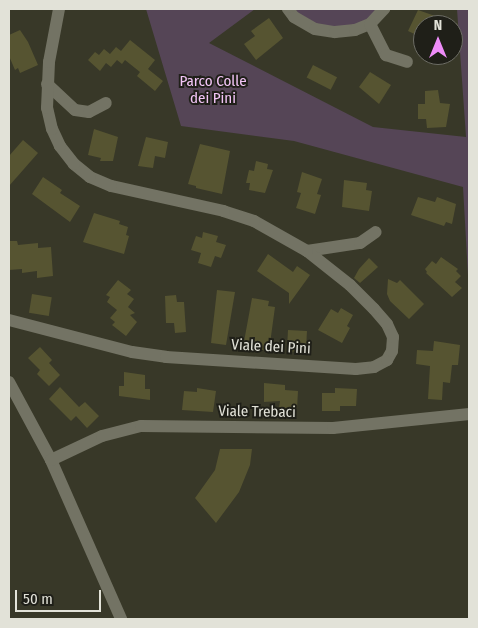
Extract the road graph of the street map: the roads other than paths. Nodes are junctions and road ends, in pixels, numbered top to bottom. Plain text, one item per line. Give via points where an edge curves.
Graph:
1 (59, 9) edge
2 (288, 9) edge
3 (384, 9) edge
4 (370, 24) junction
5 (407, 62) dead end
6 (47, 84) junction
7 (106, 102) dead end
8 (376, 232) dead end
9 (307, 251) junction
10 (9, 320) edge
11 (9, 382) edge
12 (469, 414) edge
13 (51, 460) junction
14 (121, 619) edge

1 - 6 street, Viale dei Pini
2 - 4 street via 294,17 315,29 336,32
3 - 4 street
4 - 5 street via 386,55
6 - 7 street via 75,110 90,112
6 - 9 street, Viale dei Pini via 46,108 52,129 74,164 90,177 111,186 224,211 254,221
8 - 9 street via 360,243
9 - 10 street, Viale dei Pini via 350,285 388,324 393,337 387,360 374,367 356,369 166,358
11 - 13 street
12 - 13 street, Viale Trebaci via 333,428 141,426 102,436
13 - 14 street

